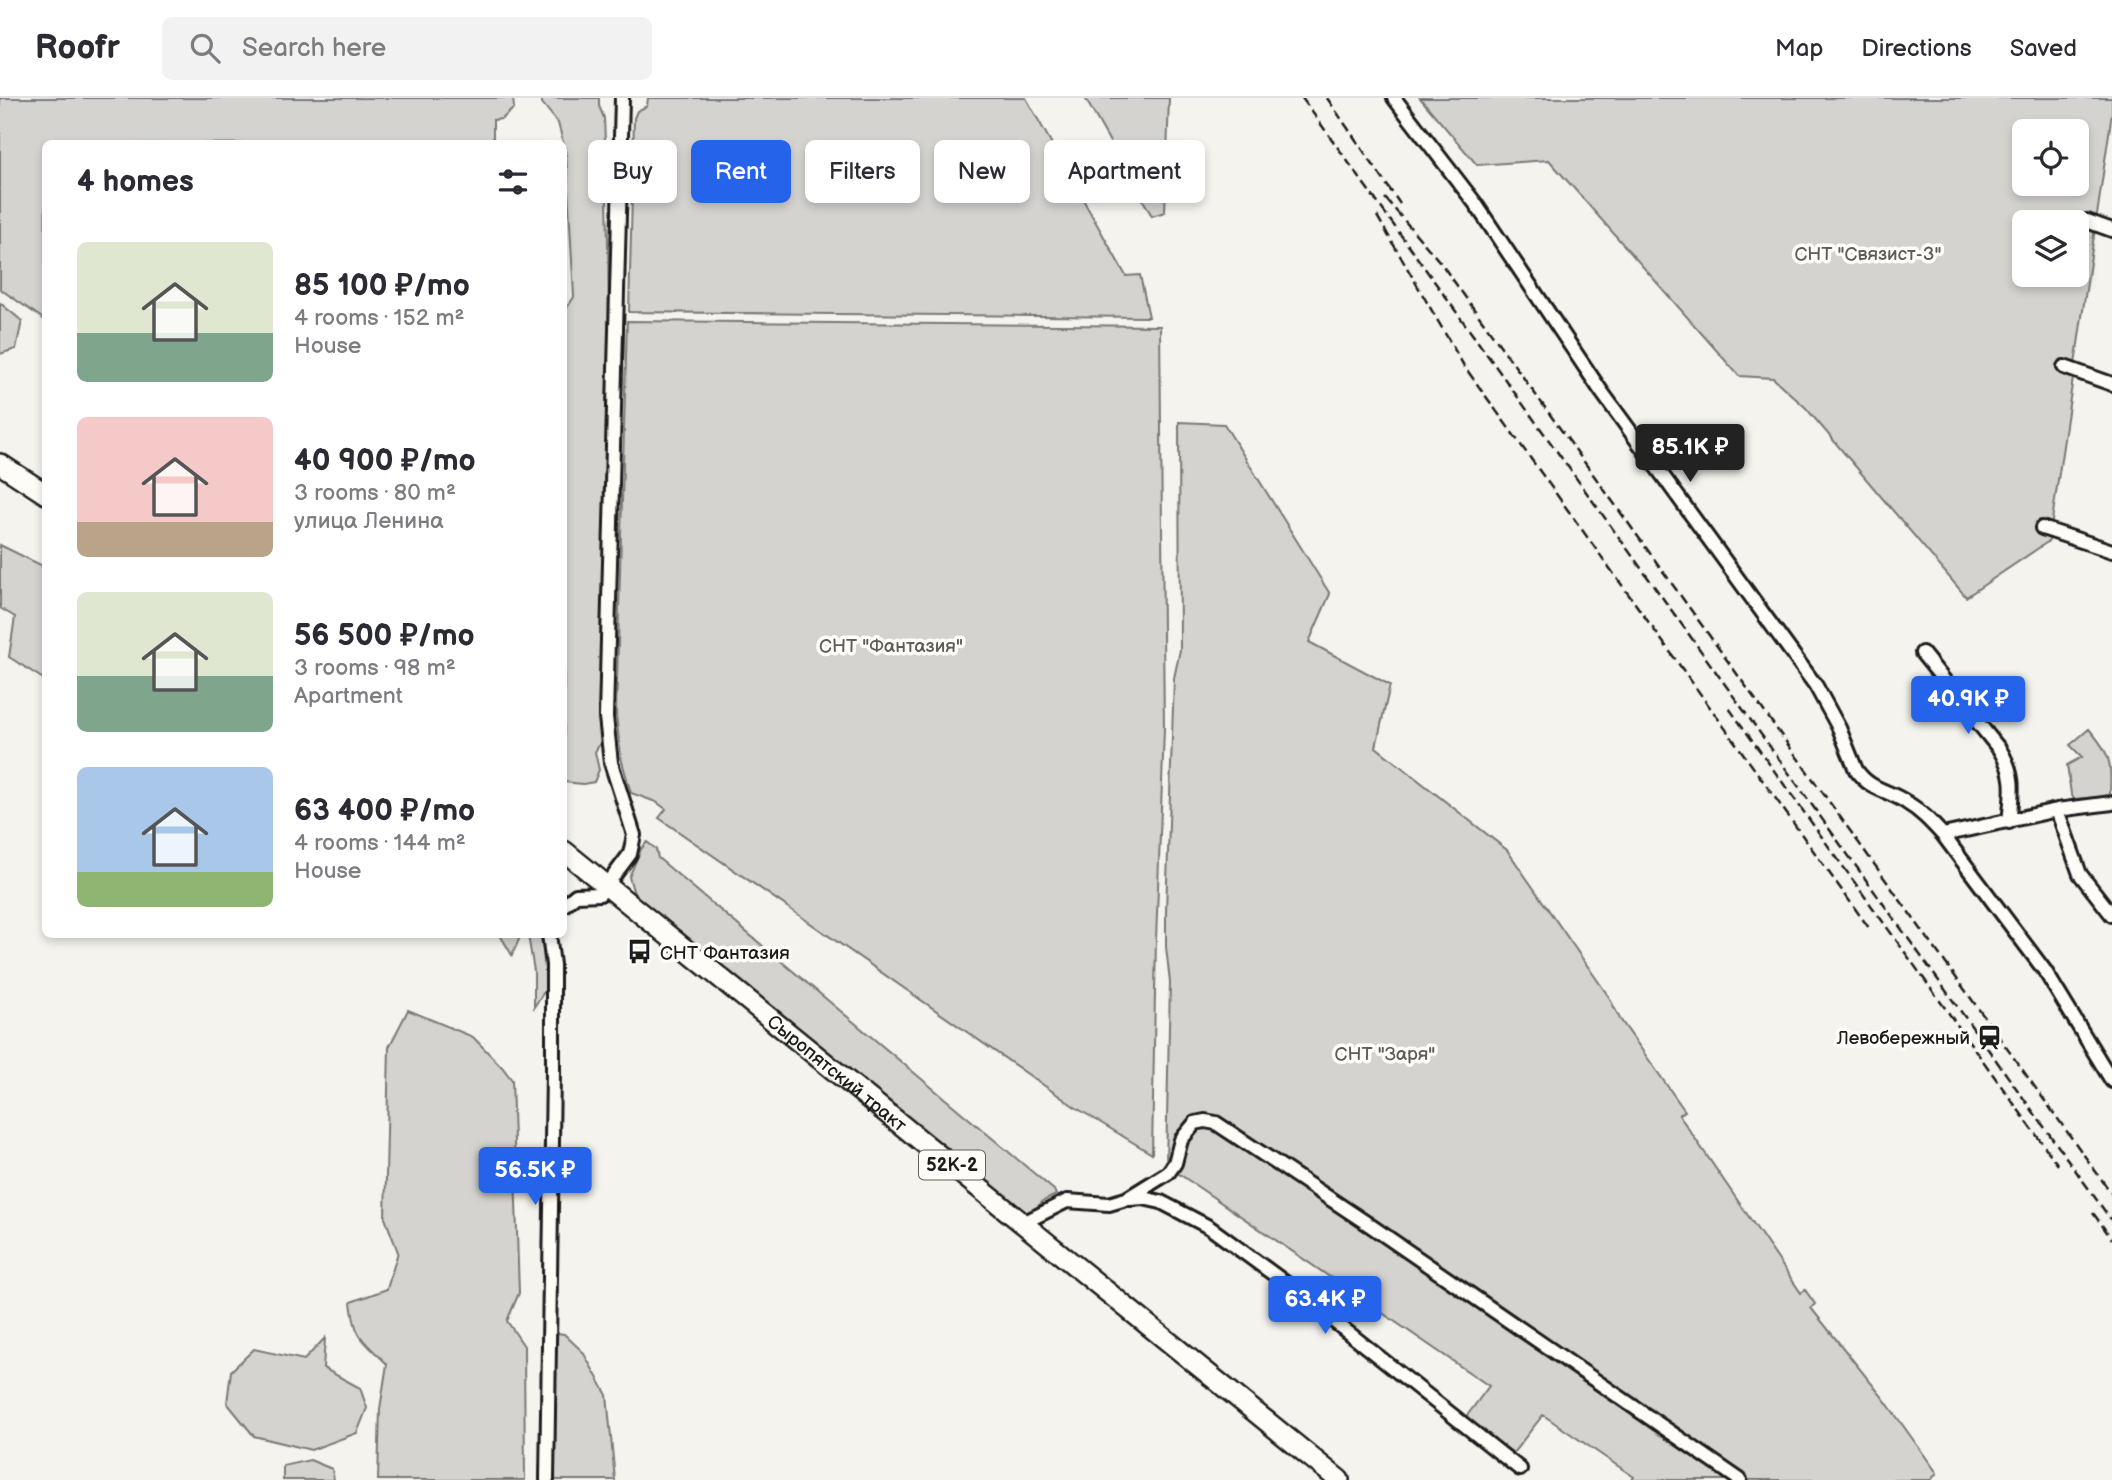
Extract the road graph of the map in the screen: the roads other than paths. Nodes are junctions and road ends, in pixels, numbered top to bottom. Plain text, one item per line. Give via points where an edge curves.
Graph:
1 (622, 98) edge
2 (1394, 98) edge
3 (2089, 222) edge
4 (2112, 230) edge
5 (2064, 368) dead end
6 (2112, 384) edge
7 (0, 464) edge
8 (0, 478) edge
9 (42, 491) edge
10 (42, 505) edge
11 (2042, 528) dead end
12 (2112, 551) edge
13 (1922, 653) dead end
14 (2112, 803) edge
15 (2057, 810) junction
16 (2009, 822) junction
17 (1943, 835) junction
18 (567, 854) edge
19 (567, 868) edge
20 (604, 890) junction
21 (567, 902) edge
22 (2112, 915) edge
23 (550, 938) edge
24 (2112, 1081) edge
25 (1126, 1199) junction
26 (1023, 1223) junction
27 (1520, 1469) dead end
28 (547, 1480) edge
29 (1318, 1480) edge
30 (1339, 1480) edge
31 (1740, 1480) edge

1 - 20 street via 606,718 611,763 634,835 630,854
2 - 17 street via 1475,202 1601,391 1816,686 1856,770 1872,788 1903,799 1921,812
3 - 4 street
5 - 6 street
7 - 9 main road
8 - 10 main road
11 - 12 street
13 - 16 street via 2008,762 2013,781
14 - 15 street
15 - 16 street
15 - 22 street via 2080,874
16 - 17 street
17 - 24 street via 2045,971
18 - 20 main road, Сыропятский тракт / 52К-2
19 - 20 main road, Сыропятский тракт / 52К-2
20 - 21 street via 576,895
20 - 26 main road, Сыропятский тракт / 52К-2
20 - 29 main road, Сыропятский тракт / 52К-2
23 - 28 street via 553,1073
25 - 26 street via 1109,1204 1068,1201
25 - 27 street via 1161,1202 1209,1227
25 - 31 street via 1168,1173 1181,1140 1195,1123 1216,1123
26 - 30 main road, Сыропятский тракт / 52К-2

